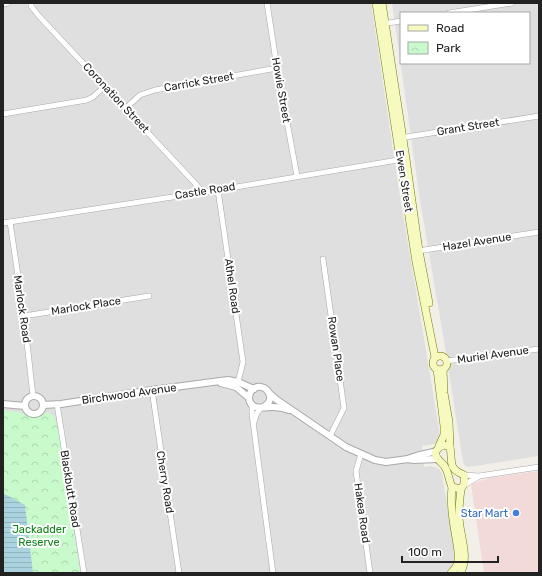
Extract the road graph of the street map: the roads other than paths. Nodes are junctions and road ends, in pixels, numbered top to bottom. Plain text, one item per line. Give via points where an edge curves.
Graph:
1 (8, 3) edge
2 (31, 3) edge
3 (267, 3) edge
4 (376, 3) edge
5 (382, 3) edge
6 (512, 3) edge
7 (3, 4) edge
8 (455, 12) edge
9 (400, 21) edge
10 (382, 24) junction
11 (277, 68) junction
12 (105, 86) junction
13 (126, 108) junction
14 (3, 114) edge
15 (539, 116) edge
16 (400, 138) junction
17 (403, 159) junction
18 (296, 176) junction
19 (218, 190) junction
20 (200, 192) junction
21 (10, 222) junction
22 (3, 223) edge
23 (539, 232) edge
24 (417, 252) junction
25 (323, 260) dead end
26 (149, 296) dead end
27 (24, 316) junction
28 (539, 349) edge
29 (438, 357) junction
30 (446, 361) junction
31 (440, 369) junction
32 (215, 382) junction
33 (238, 382) junction
34 (254, 389) junction
35 (152, 390) junction
36 (270, 394) junction
37 (33, 396) junction
38 (249, 398) junction
39 (3, 404) edge
40 (57, 404) junction
41 (43, 405) junction
42 (252, 405) junction
43 (25, 406) junction
44 (262, 408) junction
45 (293, 411) junction
46 (253, 425) junction
47 (330, 436) junction
48 (450, 447) junction
49 (438, 448) junction
50 (361, 454) junction
51 (408, 459) junction
52 (437, 459) junction
53 (539, 468) edge
54 (464, 475) junction
55 (479, 476) junction
56 (452, 487) junction
57 (462, 487) junction
58 (84, 573) edge
59 (179, 573) edge
60 (273, 573) edge
61 (370, 573) edge
62 (451, 573) edge
63 (460, 573) edge

1 - 7 street
2 - 12 street, Coronation Street via 38,15
3 - 11 street, Howie Street
4 - 10 main road, Ewen Street
5 - 10 main road, Ewen Street
6 - 8 street
9 - 10 street
10 - 16 main road, Ewen Street
11 - 13 street, Carrick Street via 155,90 140,95
11 - 18 street, Howie Street
12 - 13 street, Coronation Street
12 - 14 street via 87,100
13 - 20 street, Coronation Street
15 - 16 street, Grant Street
16 - 17 main road, Ewen Street
17 - 18 street, Castle Road
17 - 24 main road, Ewen Street
18 - 19 street, Castle Road
19 - 20 street, Castle Road
19 - 33 street, Athel Road via 243,362
20 - 21 street, Castle Road
21 - 22 street, Castle Road
21 - 27 street, Marlock Road
23 - 24 street, Hazel Avenue
24 - 29 main road, Ewen Street
25 - 47 street, Rowan Place via 344,408
26 - 27 street, Marlock Place
27 - 37 street, Marlock Road
28 - 30 street, Muriel Avenue
29 - 30 main road
29 - 31 main road via 433,363 434,367
30 - 31 main road via 446,366
31 - 48 main road via 449,422
31 - 49 main road via 444,436
32 - 33 street, Birchwood Avenue
32 - 35 street, Birchwood Avenue
32 - 38 street, Birchwood Avenue via 236,387
33 - 34 street, Birchwood Avenue
34 - 36 street, Birchwood Avenue via 262,387
34 - 38 street
35 - 40 street, Birchwood Avenue
35 - 59 street, Cherry Road
36 - 44 street via 269,403
36 - 45 street, Birchwood Avenue
37 - 41 street via 38,397
37 - 43 street via 25,401
38 - 42 street
39 - 43 street, Birchwood Avenue
40 - 41 street, Birchwood Avenue
40 - 58 street, Blackbutt Road
41 - 43 street, Birchwood Avenue via 38,413 33,414 26,410
42 - 44 street, Birchwood Avenue
42 - 46 street
44 - 45 street, Birchwood Avenue via 274,407
44 - 46 street via 257,413
45 - 47 street, Birchwood Avenue
46 - 60 street
47 - 50 street, Birchwood Avenue
48 - 49 main road via 444,445
48 - 54 main road via 452,466 456,472
49 - 51 street, Birchwood Avenue
49 - 52 main road
50 - 51 street, Birchwood Avenue via 386,462
50 - 61 street, Hakea Road via 356,471
51 - 52 street, Birchwood Avenue
52 - 56 main road via 445,466
53 - 55 street
54 - 55 street
54 - 57 main road
55 - 57 street
56 - 57 main road
56 - 62 main road via 458,560 456,568
57 - 63 main road via 458,515 464,560

